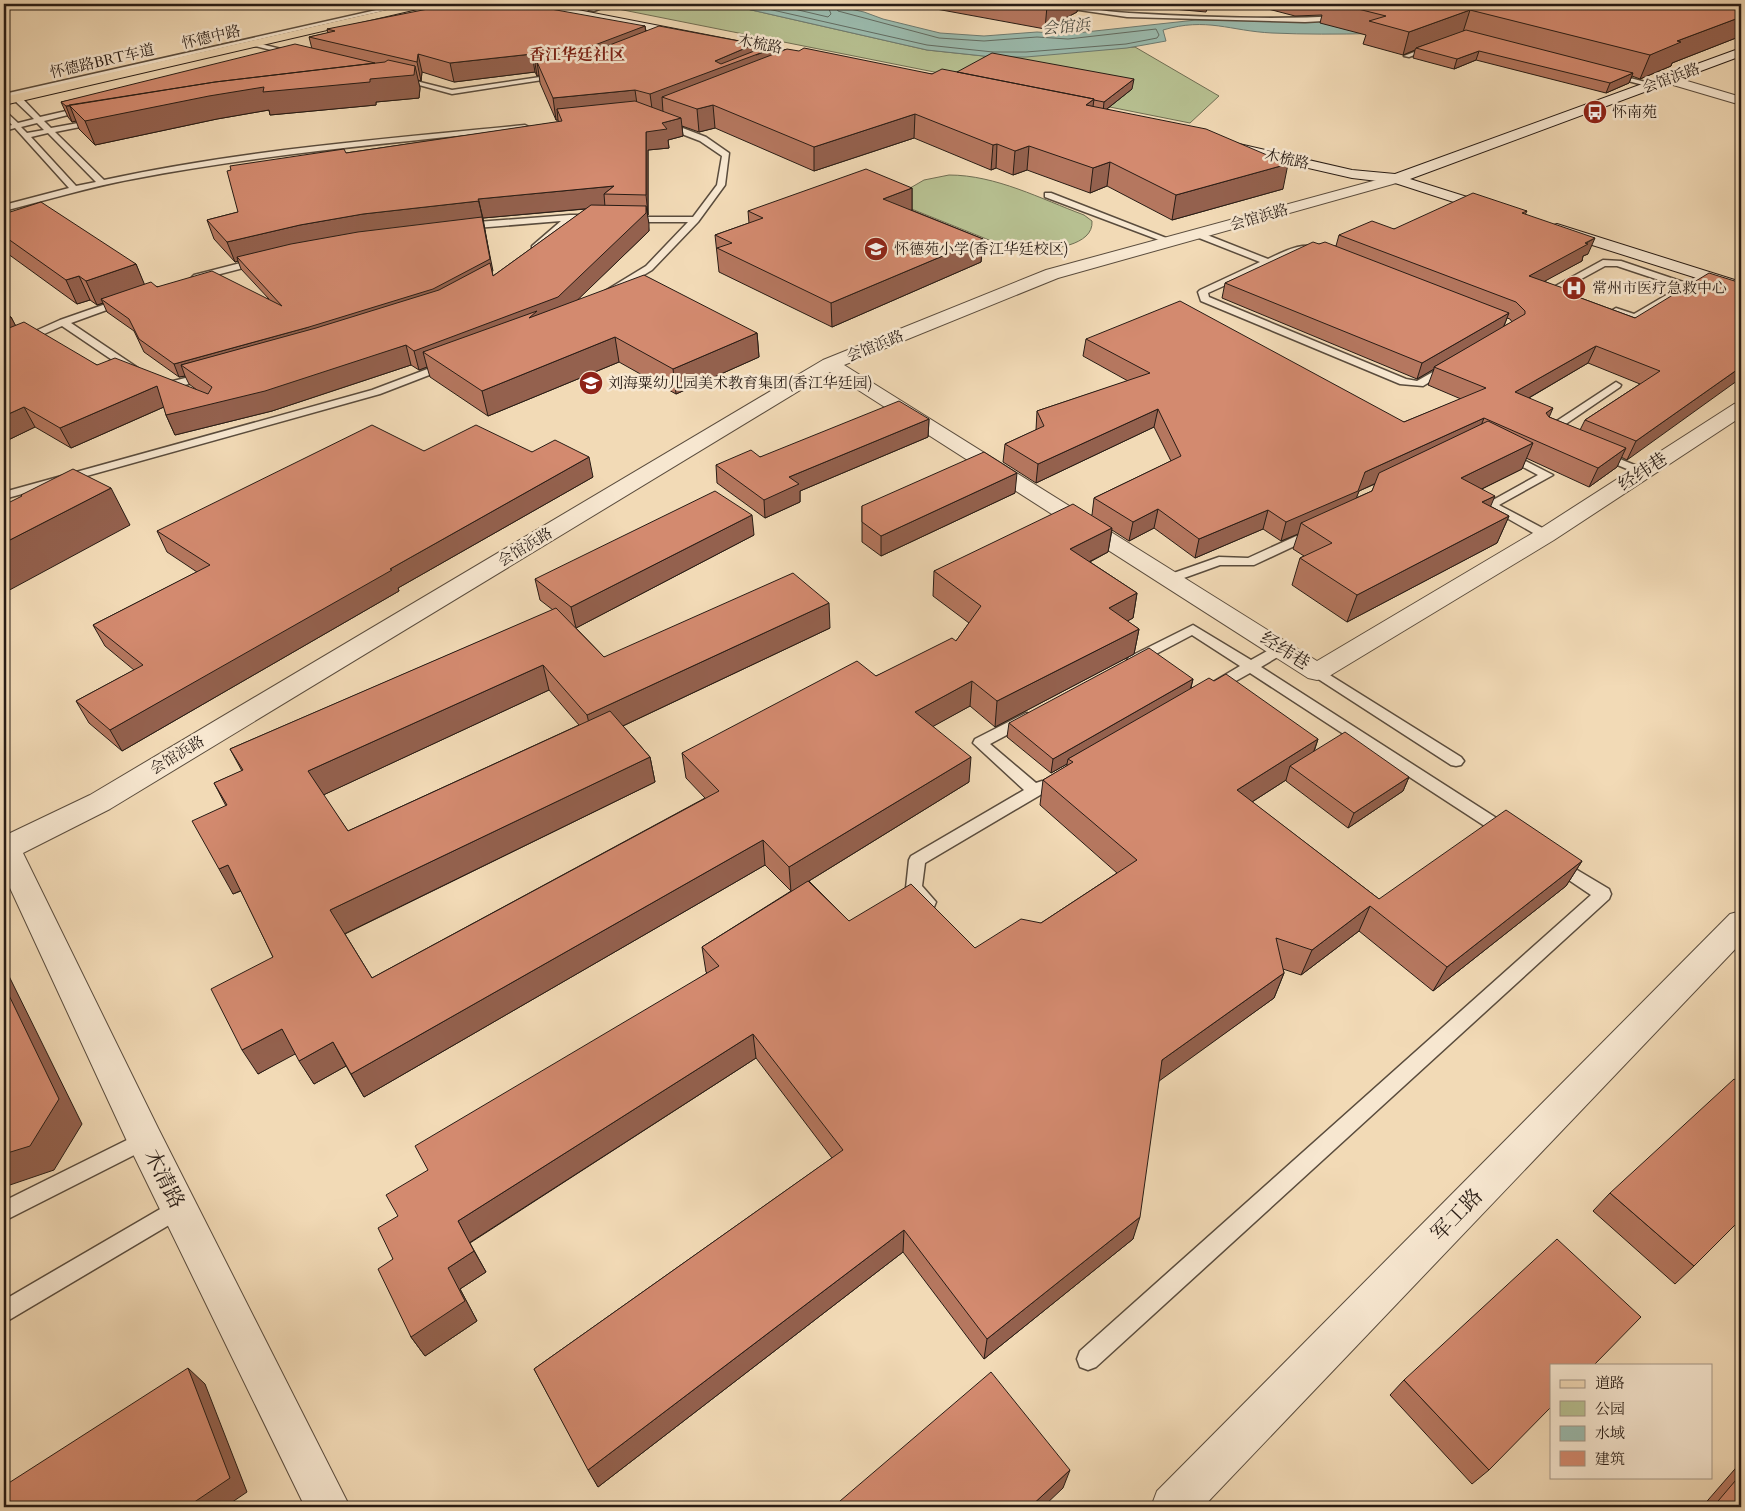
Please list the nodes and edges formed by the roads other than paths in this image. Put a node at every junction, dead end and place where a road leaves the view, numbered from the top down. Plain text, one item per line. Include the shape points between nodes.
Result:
1 (374, 4) edge
2 (394, 4) edge
3 (410, 4) edge
4 (426, 4) edge
5 (532, 4) edge
6 (563, 4) edge
7 (609, 4) edge
8 (1042, 4) edge
9 (592, 10) junction
10 (1352, 18) dead end
11 (683, 34) junction
12 (665, 41) edge
13 (253, 44) junction
14 (1435, 46) edge
15 (1741, 52) edge
16 (1407, 56) edge
17 (280, 60) edge
18 (790, 61) junction
19 (771, 62) edge
20 (1604, 73) edge
21 (564, 75) edge
22 (394, 79) edge
23 (1667, 79) junction
24 (1651, 85) junction
25 (4, 88) edge
26 (4, 95) edge
27 (17, 98) junction
28 (4, 101) edge
29 (1741, 101) edge
30 (97, 105) edge
31 (4, 112) edge
32 (659, 118) edge
33 (39, 120) junction
34 (102, 120) edge
35 (16, 125) junction
36 (530, 127) edge
37 (4, 128) edge
38 (49, 131) junction
39 (26, 136) junction
40 (1216, 140) edge
41 (1396, 179) junction
42 (102, 182) junction
43 (74, 189) junction
44 (1048, 195) dead end
45 (4, 208) edge
46 (1508, 214) edge
47 (570, 218) junction
48 (695, 220) junction
49 (1545, 226) edge
50 (453, 227) edge
51 (1197, 234) junction
52 (1170, 241) junction
53 (1324, 252) edge
54 (527, 255) edge
55 (266, 259) edge
56 (1268, 262) junction
57 (1704, 276) junction
58 (189, 280) edge
59 (1687, 286) junction
60 (1741, 287) edge
61 (134, 297) edge
62 (600, 298) edge
63 (1582, 299) edge
64 (1608, 308) edge
65 (63, 322) junction
66 (4, 349) edge
67 (1461, 359) edge
68 (458, 361) edge
69 (830, 364) junction
70 (218, 373) edge
71 (1616, 385) dead end
72 (1741, 408) edge
73 (1564, 439) edge
74 (1496, 449) edge
75 (1590, 450) edge
76 (1643, 472) junction
77 (4, 496) edge
78 (1322, 529) edge
79 (1546, 535) junction
80 (1170, 579) junction
81 (1281, 649) junction
82 (1250, 666) junction
83 (1116, 670) edge
84 (1317, 672) junction
85 (1199, 696) edge
86 (1039, 711) edge
87 (1456, 761) dead end
88 (1052, 781) edge
89 (1035, 791) junction
90 (1521, 841) edge
91 (5, 849) edge
92 (1546, 857) edge
93 (939, 914) edge
94 (1741, 923) edge
95 (145, 1140) junction
96 (179, 1208) junction
97 (4, 1212) edge
98 (4, 1312) edge
99 (1088, 1359) dead end
100 (328, 1507) edge
101 (1173, 1507) edge

1 - 25 main road, 怀德中路
2 - 26 lane, 怀德路BRT车道
3 - 26 lane, 怀德路BRT车道
4 - 13 main road, 怀德中路
5 - 11 street, 木梳路
6 - 9 street, 木梳路
7 - 9 lane
8 - 10 lane via 1127,15 1305,20
9 - 18 street, 木梳路 via 826,60
11 - 12 lane
11 - 18 street, 木梳路
13 - 17 lane via 300,55
13 - 27 main road, 怀德中路
14 - 16 lane
15 - 23 street, 会馆浜路
18 - 19 lane
20 - 24 lane
21 - 22 lane via 452,92
23 - 24 street, 会馆浜路
23 - 29 street
24 - 41 street, 会馆浜路
27 - 28 main road, 怀德中路
27 - 33 lane
30 - 33 lane
31 - 35 lane
32 - 48 lane via 703,138 726,154 721,185
33 - 35 lane
33 - 38 lane
34 - 38 lane
35 - 37 lane
35 - 39 lane
36 - 42 lane via 245,157
38 - 39 lane
38 - 42 lane
39 - 43 lane
40 - 41 street, 木梳路 via 1352,174
41 - 46 street, 木梳路
41 - 51 street, 会馆浜路
42 - 43 lane
43 - 45 lane
44 - 52 lane
47 - 48 lane
47 - 50 lane
47 - 54 lane
48 - 62 lane via 649,268
49 - 57 street
51 - 52 street, 会馆浜路
51 - 56 lane
52 - 69 street, 会馆浜路 via 1052,274
53 - 56 lane via 1298,249
55 - 58 lane
56 - 67 lane via 1203,292 1204,299 1404,382 1418,384
57 - 59 lane
57 - 60 street
59 - 63 lane via 1618,263 1603,263 1556,290
59 - 64 lane via 1635,318
61 - 65 lane
65 - 66 lane
65 - 70 lane via 156,384 173,384
68 - 77 lane via 376,392
69 - 80 street, 经纬巷
69 - 91 street, 会馆浜路 via 100,802
71 - 73 lane via 1546,432
72 - 76 street, 经纬巷
74 - 79 lane via 1547,475 1490,504
75 - 76 lane
76 - 79 street, 经纬巷
78 - 80 lane via 1250,562 1219,562
79 - 84 street, 经纬巷
80 - 81 street, 经纬巷
81 - 82 lane
81 - 84 street, 经纬巷
82 - 83 lane via 1193,629
82 - 85 lane
82 - 90 lane
84 - 87 lane
86 - 89 lane via 980,743
88 - 89 lane
89 - 93 lane via 917,860 914,888
91 - 95 street, 木清路
92 - 99 lane via 1603,894
94 - 101 street, 军工路
95 - 96 street, 木清路
95 - 97 lane
96 - 98 lane
96 - 100 street, 木清路

